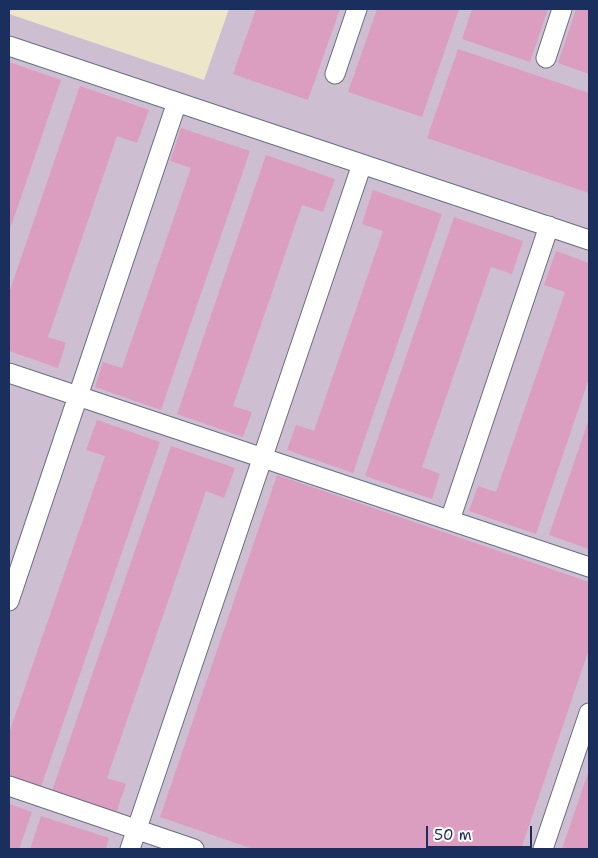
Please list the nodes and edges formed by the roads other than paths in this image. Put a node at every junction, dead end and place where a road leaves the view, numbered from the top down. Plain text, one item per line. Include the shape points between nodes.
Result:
1 (357, 9) edge
2 (562, 9) edge
3 (9, 46) edge
4 (546, 58) dead end
5 (335, 74) dead end
6 (177, 102) junction
7 (362, 164) junction
8 (549, 226) junction
9 (589, 240) edge
10 (9, 373) edge
11 (78, 396) junction
12 (263, 458) junction
13 (450, 520) junction
14 (589, 567) edge
15 (9, 601) edge
16 (589, 713) edge
17 (9, 786) edge
18 (136, 830) junction
19 (130, 849) edge
20 (194, 849) edge
21 (543, 849) edge

1 - 5 lane
2 - 4 lane
3 - 6 lane
6 - 7 lane
6 - 11 lane
7 - 8 lane
7 - 12 lane
8 - 9 lane
8 - 13 lane
10 - 11 lane
11 - 12 lane
11 - 15 lane
12 - 13 lane
12 - 18 lane
13 - 14 lane
16 - 21 lane
17 - 18 lane
18 - 19 lane
18 - 20 lane

